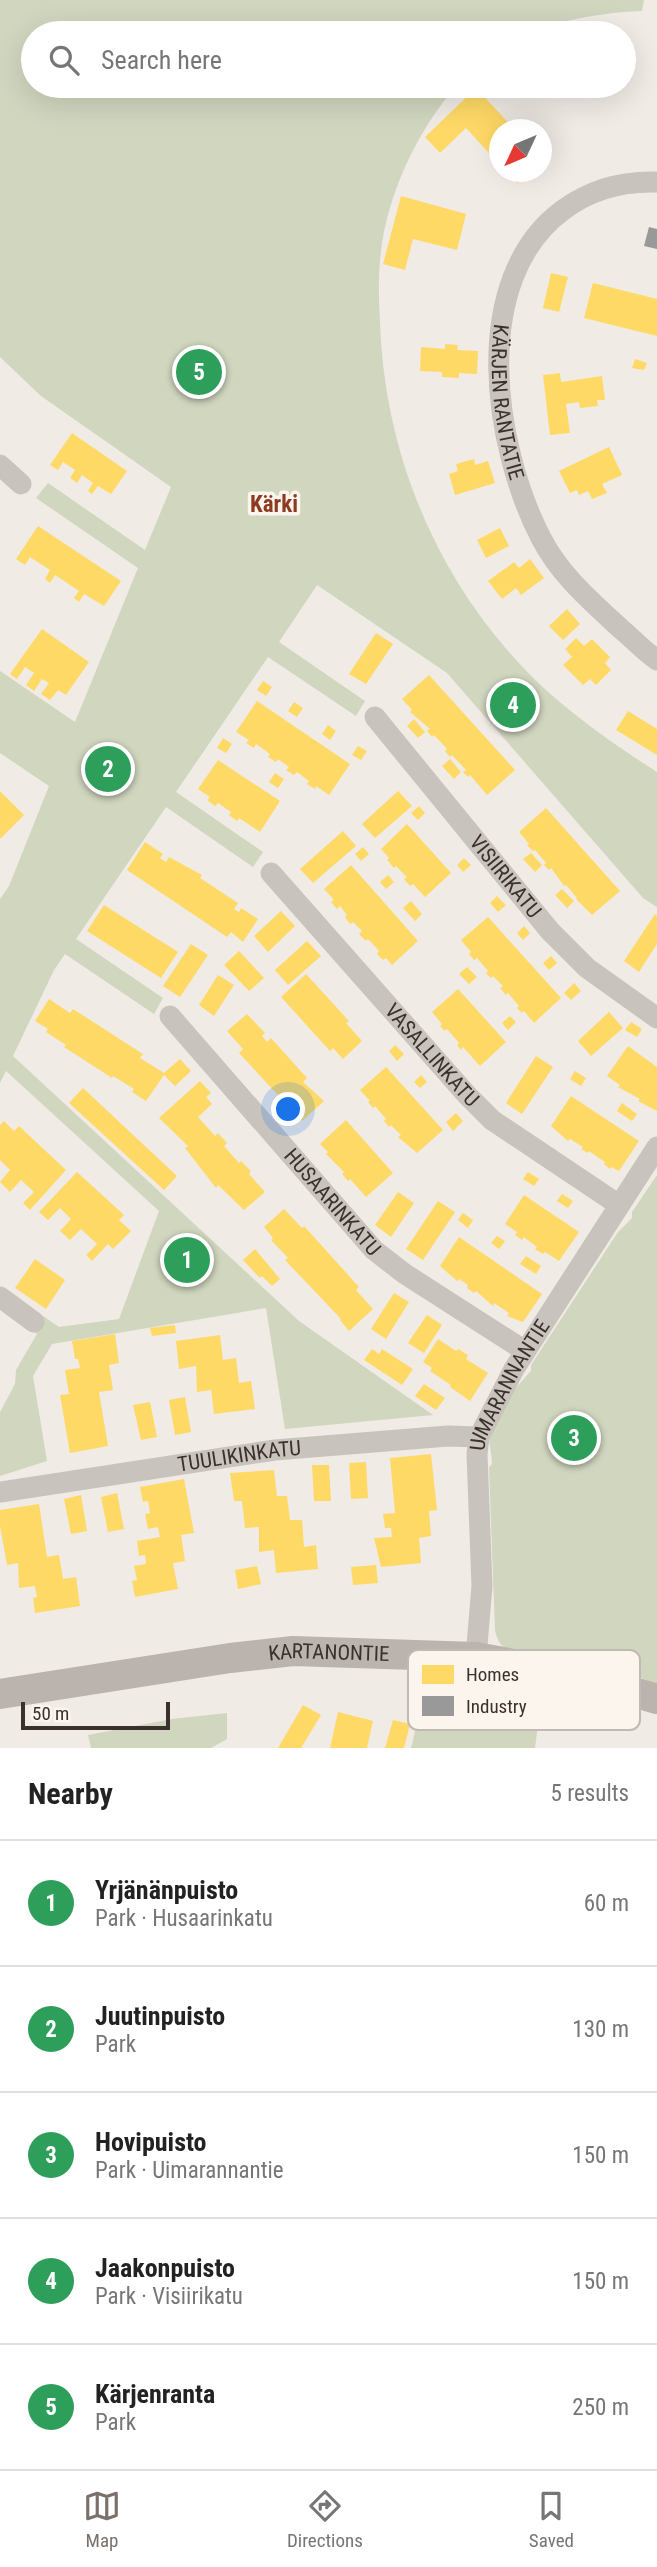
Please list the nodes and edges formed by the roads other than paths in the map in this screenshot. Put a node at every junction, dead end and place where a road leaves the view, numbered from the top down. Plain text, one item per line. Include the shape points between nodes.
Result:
1 (657, 182) edge
2 (0, 465) edge
3 (21, 484) dead end
4 (657, 660) edge
5 (375, 717) dead end
6 (271, 873) dead end
7 (170, 1016) dead end
8 (657, 1018) edge
9 (657, 1147) edge
10 (619, 1205) junction
11 (0, 1297) edge
12 (34, 1322) dead end
13 (525, 1351) junction
14 (479, 1437) junction
15 (0, 1492) edge
16 (477, 1650) edge
17 (408, 1655) edge
18 (0, 1694) edge
19 (640, 1694) edge
20 (657, 1699) edge

1 - 4 street, KÄRJEN RANTATIE via 607,187 587,194 551,218 524,252 508,288 500,366 509,451 542,540 579,590
2 - 3 street
5 - 8 street, VISIIRIKATU via 559,940 587,968
6 - 10 street, VASALLINKATU via 492,1120
7 - 13 street, HUSAARINKATU via 374,1250
9 - 10 street, UIMARANNANTIE
10 - 13 street, UIMARANNANTIE
11 - 12 street
13 - 14 street, UIMARANNANTIE
14 - 15 street, TUULIKINKATU via 275,1450
14 - 16 street, UIMARANNANTIE via 482,1586
17 - 18 street, KARTANONTIE via 293,1651
19 - 20 street, KARTANONTIE

